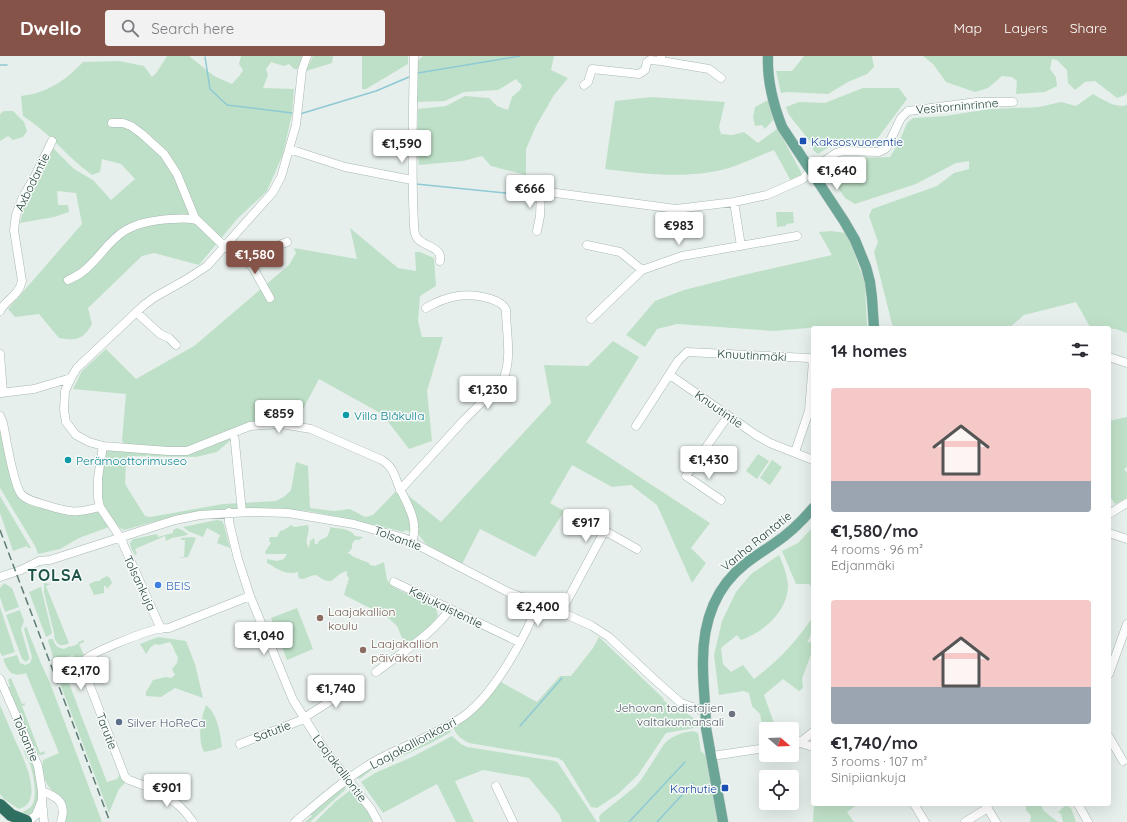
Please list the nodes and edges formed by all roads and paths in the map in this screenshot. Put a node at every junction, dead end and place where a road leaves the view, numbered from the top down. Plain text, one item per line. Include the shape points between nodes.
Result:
1 (307, 56) edge
2 (414, 56) edge
3 (768, 56) edge
4 (661, 58) edge
5 (721, 78) dead end
6 (584, 85) dead end
7 (1013, 102) dead end
8 (112, 123) dead end
9 (52, 141) dead end
10 (289, 149) junction
11 (810, 171) junction
12 (412, 180) junction
13 (734, 202) junction
14 (198, 221) junction
15 (537, 231) dead end
16 (797, 236) dead end
17 (287, 242) dead end
18 (588, 245) dead end
19 (224, 246) junction
20 (741, 246) junction
21 (440, 261) dead end
22 (252, 266) junction
23 (642, 270) junction
24 (68, 280) dead end
25 (270, 298) dead end
26 (426, 308) dead end
27 (0, 311) edge
28 (136, 312) junction
29 (591, 319) dead end
30 (874, 326) edge
31 (176, 345) dead end
32 (0, 354) edge
33 (811, 358) edge
34 (1111, 358) edge
35 (1127, 363) edge
36 (670, 375) junction
37 (71, 378) junction
38 (811, 386) edge
39 (2, 393) edge
40 (0, 416) edge
41 (728, 416) junction
42 (636, 426) dead end
43 (234, 433) junction
44 (103, 446) junction
45 (795, 452) junction
46 (811, 459) edge
47 (400, 490) junction
48 (721, 500) dead end
49 (1127, 503) edge
50 (100, 507) junction
51 (811, 510) edge
52 (229, 512) junction
53 (242, 512) junction
54 (1111, 513) edge
55 (1111, 534) edge
56 (120, 537) junction
57 (1127, 539) edge
58 (412, 542) junction
59 (637, 549) dead end
60 (0, 577) edge
61 (394, 582) dead end
62 (250, 596) junction
63 (538, 603) junction
64 (450, 609) junction
65 (561, 612) junction
66 (1127, 624) edge
67 (161, 628) junction
68 (519, 642) junction
69 (1111, 667) edge
70 (376, 672) dead end
71 (0, 679) edge
72 (357, 684) dead end
73 (706, 712) junction
74 (304, 717) junction
75 (811, 733) edge
76 (799, 741) edge
77 (1111, 741) edge
78 (240, 744) dead end
79 (799, 744) edge
80 (811, 747) edge
81 (759, 749) edge
82 (712, 756) junction
83 (1123, 761) dead end
84 (348, 779) junction
85 (496, 786) dead end
86 (42, 791) junction
87 (42, 800) junction
88 (0, 805) edge
89 (915, 806) edge
90 (987, 806) edge
91 (1079, 806) edge
92 (27, 821) edge
93 (40, 822) edge
94 (44, 822) edge
95 (61, 822) edge
96 (193, 822) edge
97 (295, 822) edge
98 (378, 822) edge
99 (513, 822) edge
100 (723, 822) edge
101 (926, 822) edge
102 (965, 822) edge
103 (996, 822) edge
104 (1088, 822) edge

1 - 10 street via 302,70 296,125
2 - 12 street
3 - 11 main road via 768,78 776,113
4 - 5 street via 709,69
4 - 6 street via 647,62 645,70 639,74 592,69 588,82
7 - 11 street, Vesitorninrinne via 977,102 908,111 901,118 885,149 879,152 842,151
8 - 14 street via 130,126 164,154
9 - 27 street, Axbodantie via 16,215 14,230 22,281 16,295 4,304
10 - 12 street via 345,167
10 - 19 street via 281,177 271,195
11 - 13 street via 804,179 774,192
11 - 30 main road via 844,221 862,255 872,298
12 - 21 street via 414,230 423,244 438,251
13 - 15 street via 676,209 541,191
13 - 20 street
14 - 19 street
14 - 24 street via 191,218 156,220 125,230 81,274
16 - 20 street
17 - 22 street via 277,246
18 - 23 street via 620,252
19 - 22 street
19 - 28 street via 207,266 155,297
20 - 23 street via 682,256
22 - 25 street
23 - 29 street
26 - 47 street via 444,298 469,294 495,300 505,307 508,360 502,382
28 - 31 street
28 - 37 street via 77,368
32 - 39 street
33 - 36 street, Knuutinmäki via 687,352
34 - 35 street
36 - 41 street, Knuutintie
36 - 42 street, Knuutinmäki
37 - 39 street via 34,389
37 - 44 street via 64,398 68,425 82,439
38 - 45 street, Knuutinmäki via 809,411
40 - 50 street via 16,483 22,495 35,502 74,512
41 - 45 street, Knuutintie via 760,438
41 - 48 street via 686,476
43 - 44 street via 187,451 168,452
43 - 47 street via 250,426 281,424 312,429 382,460 393,470
43 - 53 street
44 - 50 street via 98,478
45 - 46 street, Knuutintie
47 - 58 street via 409,506 415,526
49 - 54 street
50 - 56 street, Tolsankuja
51 - 73 main road, Vanha Rantatie via 790,532 743,565 718,594 709,615 704,642
52 - 53 street, Tolsantie
52 - 56 street, Tolsantie via 174,520
52 - 62 street, Laajakalliontie via 238,559
53 - 58 street, Tolsantie via 304,514 354,524
55 - 57 street
56 - 60 street, Tolsantie via 50,560 39,561
56 - 67 street, Tolsankuja
58 - 63 street, Tolsantie via 508,592
59 - 65 street via 604,532
61 - 64 street, Keijukaistentie
62 - 67 street, Tarutie via 170,628
62 - 74 street, Laajakalliontie via 288,690
63 - 65 street, Tolsantie
63 - 68 street, Laajakallionkaari
64 - 68 street, Keijukaistentie
64 - 70 street via 432,629
65 - 73 street, Tolsantie via 601,631 681,703
66 - 69 street
67 - 96 street, Tarutie via 87,657 86,675 125,777 160,791 186,812
68 - 84 street, Laajakallionkaari via 504,670 484,698 465,716 376,761
71 - 86 street, Tolsantie via 36,760
72 - 74 street, Satutie
73 - 82 main road, Vanha Rantatie
74 - 78 street, Satutie
74 - 84 street, Laajakalliontie via 324,749
75 - 76 street
77 - 83 street
79 - 80 street
81 - 82 street
82 - 100 main road, Vanha Rantatie
84 - 97 street, Laajakallionkaari
84 - 98 street, Laajakalliontie
85 - 99 street
86 - 87 street, Tolsantie
86 - 95 street via 59,800 63,812
87 - 92 street, Tolsantie via 36,815
87 - 94 street, Tolsantie
88 - 92 highway via 11,815
89 - 101 street
90 - 102 street
90 - 103 street
91 - 104 street
92 - 93 street via 35,819

